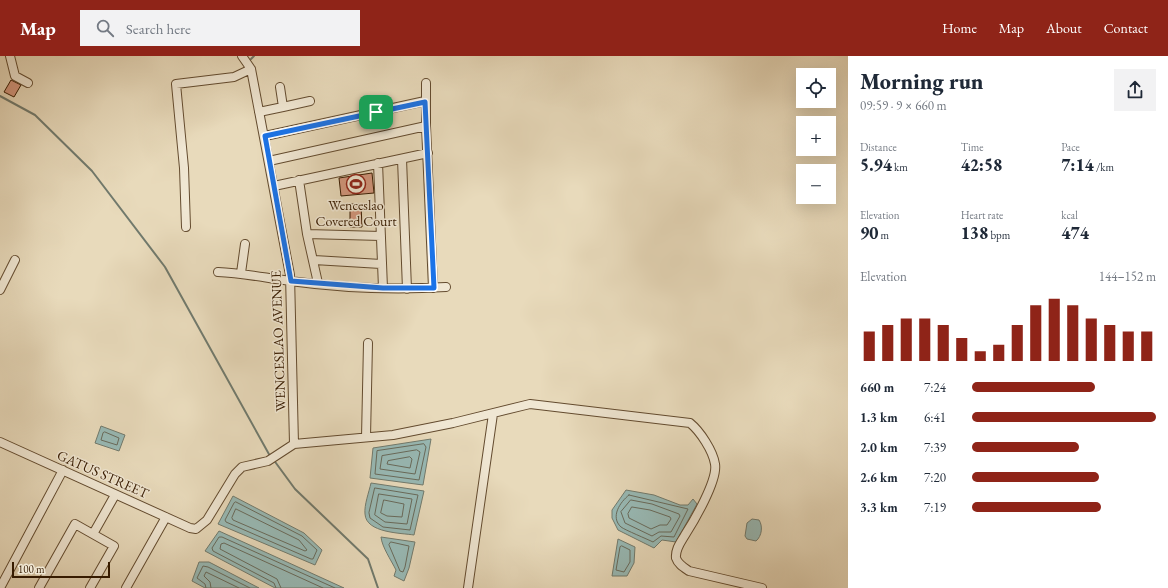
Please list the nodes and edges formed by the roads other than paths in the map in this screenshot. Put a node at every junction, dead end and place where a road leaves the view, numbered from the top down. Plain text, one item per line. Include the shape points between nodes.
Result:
1 (10, 56) edge
2 (242, 56) edge
3 (251, 69) junction
4 (28, 83) dead end
5 (426, 83) dead end
6 (280, 87) dead end
7 (310, 101) dead end
8 (425, 102) junction
9 (283, 107) junction
10 (260, 112) junction
11 (426, 126) junction
12 (265, 136) junction
13 (428, 153) junction
14 (402, 159) junction
15 (269, 161) junction
16 (378, 163) junction
17 (299, 180) junction
18 (274, 186) junction
19 (186, 227) dead end
20 (307, 234) junction
21 (381, 236) junction
22 (245, 244) dead end
23 (15, 260) dead end
24 (314, 260) junction
25 (381, 264) junction
26 (218, 272) dead end
27 (241, 273) junction
28 (291, 281) junction
29 (318, 283) junction
30 (446, 287) dead end
31 (383, 288) junction
32 (407, 288) junction
33 (434, 288) junction
34 (0, 290) edge
35 (368, 343) dead end
36 (493, 414) junction
37 (366, 437) junction
38 (0, 442) edge
39 (294, 444) junction
40 (63, 470) junction
41 (115, 495) junction
42 (166, 517) junction
43 (94, 534) junction
44 (0, 588) edge
45 (39, 588) edge
46 (90, 588) edge
47 (126, 588) edge
48 (468, 588) edge
49 (762, 588) edge

1 - 4 street via 15,76
2 - 3 street, WENCESLAO AVENUE
3 - 10 street, WENCESLAO AVENUE
3 - 19 street via 234,77 176,84 184,168
5 - 8 street
6 - 9 street
7 - 9 street
8 - 11 street
8 - 12 street
9 - 10 street
10 - 12 street, WENCESLAO AVENUE
11 - 13 street
11 - 15 street
12 - 15 street, WENCESLAO AVENUE
13 - 14 street
13 - 33 street
14 - 16 street
14 - 32 street
15 - 18 street, WENCESLAO AVENUE
16 - 17 street
16 - 21 street
17 - 18 street
17 - 20 street
18 - 28 street, WENCESLAO AVENUE
20 - 21 street
20 - 24 street
21 - 25 street
22 - 27 street
23 - 34 street
24 - 25 street
24 - 29 street
25 - 31 street
26 - 27 street
27 - 28 street
28 - 29 street
28 - 39 street, WENCESLAO AVENUE
29 - 31 street
30 - 33 street
31 - 32 street
32 - 33 street
35 - 37 street
36 - 37 street via 400,433
36 - 48 street
36 - 49 street via 530,404 690,423 698,430 715,465 713,479 701,507 678,546 676,557 679,564 689,570
37 - 39 street
38 - 40 street, GATUS STREET
39 - 42 street, GATUS STREET via 268,461 242,467 207,520 196,529
40 - 41 street, GATUS STREET
40 - 44 street
41 - 42 street, GATUS STREET
41 - 43 street
42 - 47 street
43 - 45 street via 75,524
43 - 46 street via 114,546

